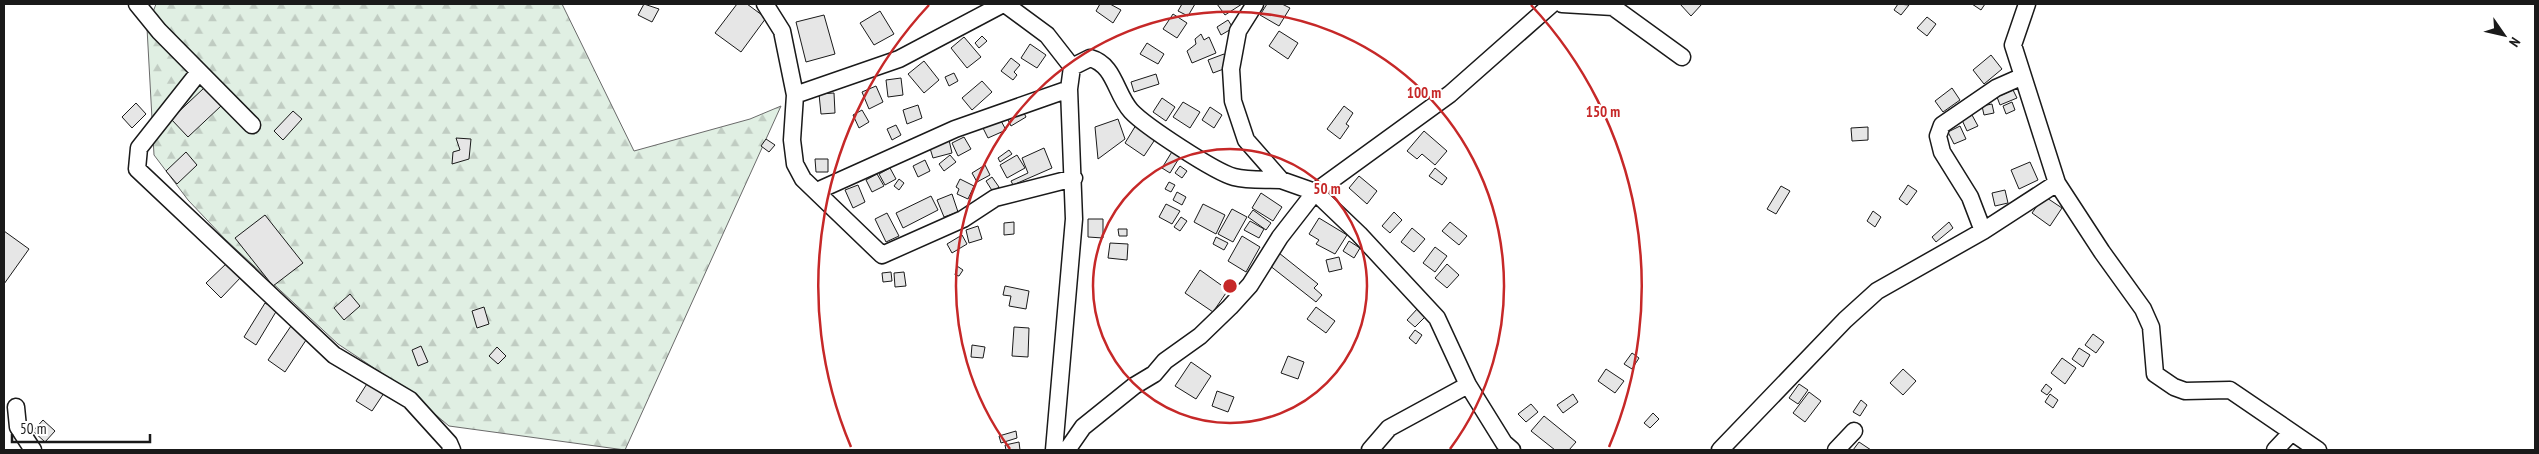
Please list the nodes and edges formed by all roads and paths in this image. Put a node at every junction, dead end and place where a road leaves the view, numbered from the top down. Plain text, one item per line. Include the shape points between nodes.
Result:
1 (137, 4) edge
2 (765, 4) edge
3 (1004, 4) edge
4 (1255, 4) edge
5 (1552, 4) edge
6 (1562, 4) edge
7 (2027, 4) edge
8 (1682, 57) dead end
9 (1072, 67) junction
10 (199, 72) junction
11 (2021, 77) junction
12 (1069, 89) junction
13 (795, 95) junction
14 (252, 125) dead end
15 (1074, 178) junction
16 (1281, 180) junction
17 (2057, 183) junction
18 (817, 191) junction
19 (1316, 192) junction
20 (1983, 231) junction
21 (1468, 385) junction
22 (16, 407) dead end
23 (1854, 432) dead end
24 (2291, 433) junction
25 (33, 450) edge
26 (452, 450) edge
27 (1054, 450) edge
28 (1067, 450) edge
29 (1370, 450) edge
30 (1512, 450) edge
31 (1720, 450) edge
32 (1836, 450) edge
33 (2275, 450) edge
34 (2318, 450) edge

1 - 10 street
2 - 13 street via 782,31
3 - 9 street via 1047,35
3 - 13 street via 898,59
4 - 16 street via 1238,31 1231,69 1233,101 1246,140
5 - 19 street via 1450,94
6 - 8 street via 1613,7
7 - 11 street via 2013,45
9 - 12 street
9 - 16 street via 1090,58 1100,61 1111,73 1130,110 1153,130 1218,169 1234,177
10 - 14 street
10 - 26 street via 139,148 137,169 334,355 410,400
11 - 17 street
11 - 20 street via 1996,88 1942,125 1938,136 1942,152 1970,197
12 - 15 street
12 - 18 street via 955,129
13 - 18 street via 794,164 803,179
15 - 18 street via 995,198 962,220 882,255
15 - 27 street via 1072,261
16 - 19 street
17 - 20 street
17 - 24 street via 2143,309 2150,327 2156,374 2185,391 2230,390
19 - 21 street via 1438,318
19 - 28 street via 1280,237 1250,285 1230,307 1154,374 1083,427
20 - 31 street via 1877,292 1845,320
21 - 29 street via 1389,428
21 - 30 street via 1504,443
22 - 25 street via 18,427
23 - 32 street
24 - 33 street
24 - 34 street

